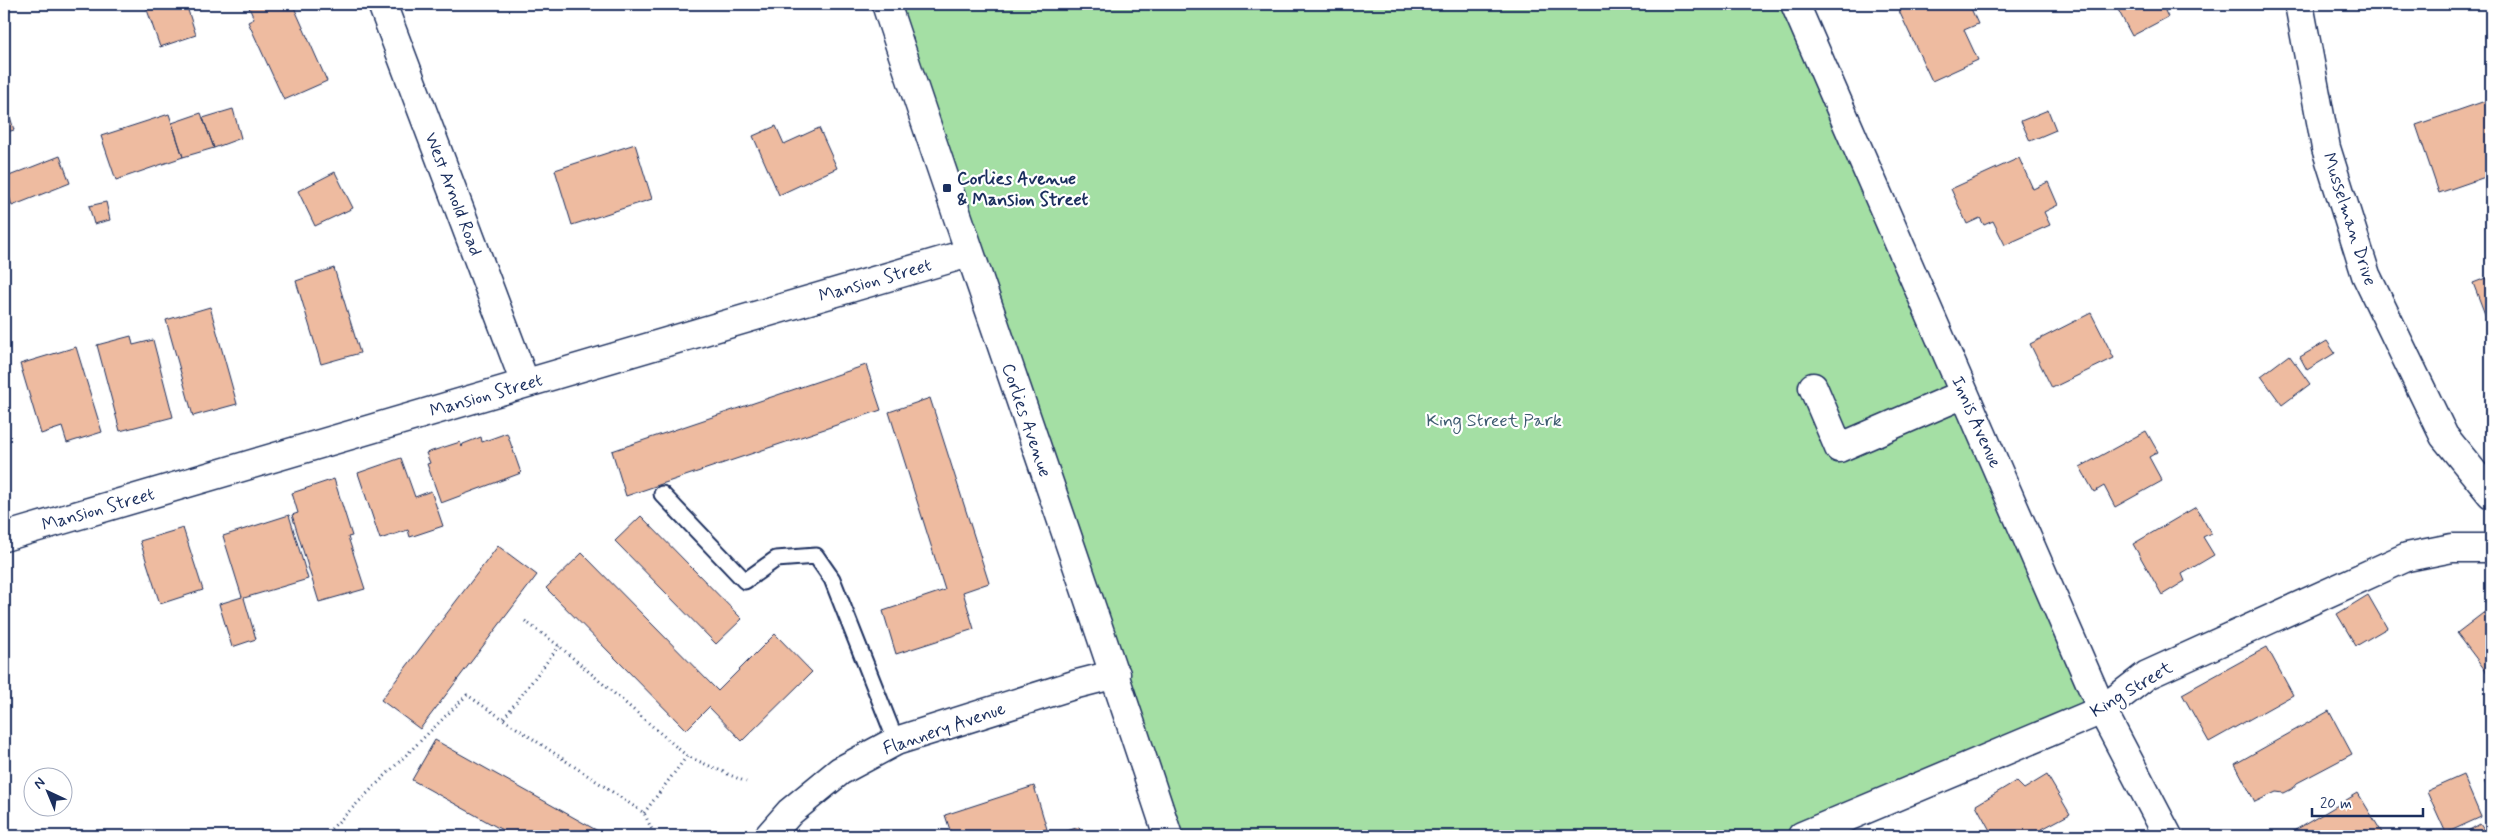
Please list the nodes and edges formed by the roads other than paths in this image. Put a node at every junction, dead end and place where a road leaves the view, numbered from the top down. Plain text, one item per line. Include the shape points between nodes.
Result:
1 (382, 4) edge
2 (886, 4) edge
3 (1795, 4) edge
4 (2299, 4) edge
5 (968, 253) junction
6 (526, 383) junction
7 (1813, 387) dead end
8 (1964, 394) junction
9 (662, 494) dead end
10 (2491, 494) edge
11 (4, 537) edge
12 (2491, 548) edge
13 (1116, 674) junction
14 (2102, 710) junction
15 (896, 741) junction
16 (769, 836) edge
17 (1168, 836) edge
18 (1802, 836) edge
19 (2168, 836) edge

1 - 6 street, West Arnold Road
2 - 5 street, Corlies Avenue
3 - 8 street, Innis Avenue
4 - 10 street, Musselman Drive via 2326,148 2366,275 2444,436
5 - 6 street, Mansion Street
5 - 13 street, Corlies Avenue
6 - 11 street, Mansion Street
7 - 8 street via 1839,448
8 - 14 street, Innis Avenue
9 - 15 lane via 745,580 776,559 816,556 832,579
12 - 14 street, King Street via 2452,548 2407,557 2147,675
13 - 15 street, Flannery Avenue
13 - 17 street, Corlies Avenue
14 - 18 street, King Street
14 - 19 street, Innis Avenue
15 - 16 street, Flannery Avenue via 840,771 790,812

